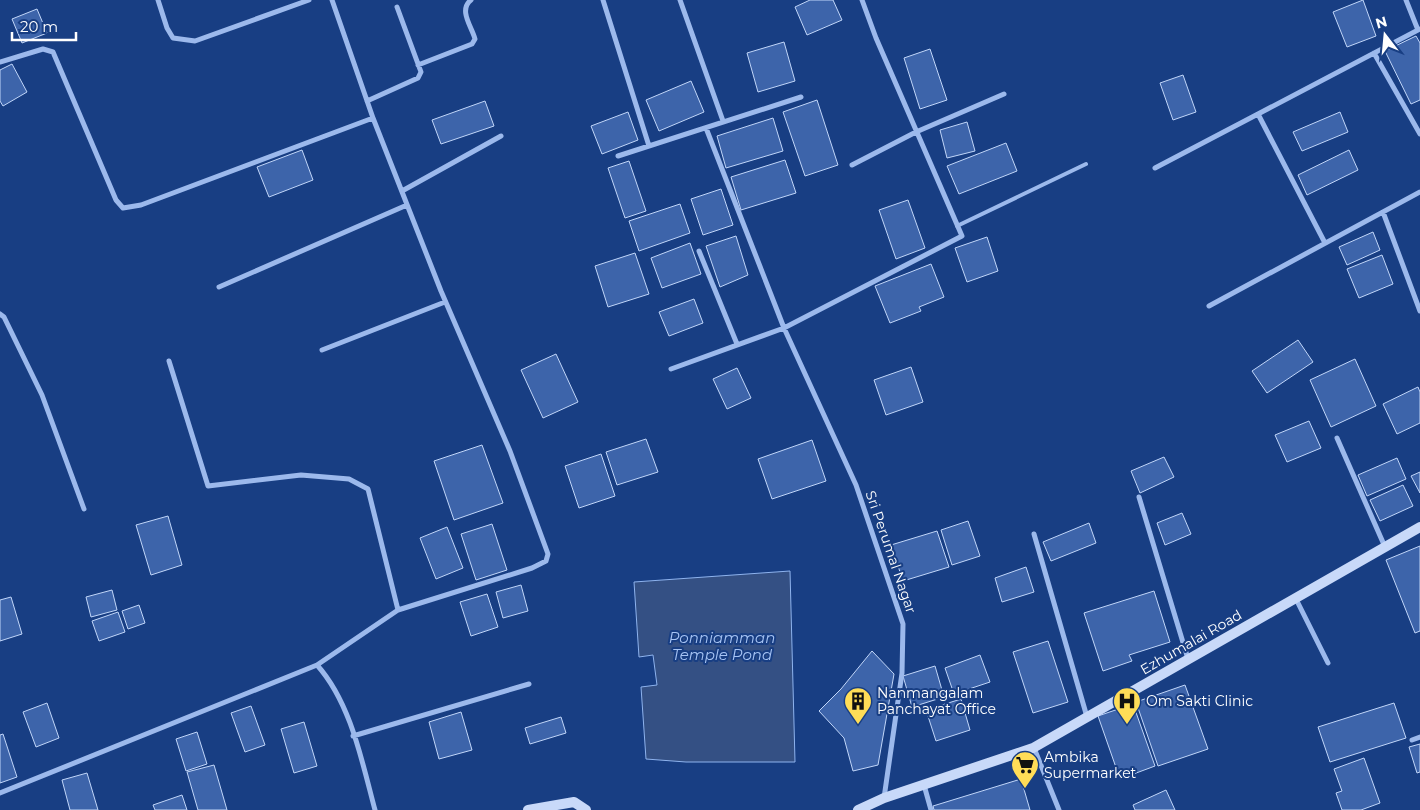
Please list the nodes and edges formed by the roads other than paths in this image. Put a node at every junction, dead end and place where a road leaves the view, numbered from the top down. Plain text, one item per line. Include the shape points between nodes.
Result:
1 (158, 0) edge
2 (309, 0) edge
3 (332, 0) edge
4 (471, 0) edge
5 (603, 0) edge
6 (680, 0) edge
7 (862, 0) edge
8 (1406, 0) edge
9 (397, 7) dead end
10 (1419, 30) edge
11 (1374, 53) junction
12 (0, 62) edge
13 (418, 65) junction
14 (1004, 94) dead end
15 (800, 98) dead end
16 (367, 101) junction
17 (1258, 114) junction
18 (373, 118) junction
19 (724, 121) junction
20 (706, 128) junction
21 (916, 132) junction
22 (1420, 134) edge
23 (501, 136) dead end
24 (649, 146) junction
25 (618, 156) dead end
26 (1086, 164) dead end
27 (852, 165) dead end
28 (1155, 168) dead end
29 (402, 191) junction
30 (1420, 192) edge
31 (407, 204) junction
32 (1383, 212) junction
33 (957, 226) junction
34 (1325, 243) junction
35 (699, 251) dead end
36 (219, 287) dead end
37 (445, 302) junction
38 (1209, 306) dead end
39 (1420, 312) edge
40 (0, 314) edge
41 (784, 328) junction
42 (737, 344) junction
43 (322, 350) dead end
44 (169, 361) dead end
45 (671, 369) dead end
46 (1337, 438) dead end
47 (1139, 497) dead end
48 (84, 509) dead end
49 (1420, 527) edge
50 (1034, 534) dead end
51 (1385, 547) junction
52 (1295, 598) junction
53 (398, 610) junction
54 (1188, 660) junction
55 (1328, 663) dead end
56 (317, 665) junction
57 (529, 684) dead end
58 (1087, 717) junction
59 (354, 736) junction
60 (1420, 737) edge
61 (1412, 740) dead end
62 (1033, 748) junction
63 (924, 785) junction
64 (0, 793) edge
65 (884, 798) junction
66 (375, 810) edge
67 (528, 810) edge
68 (586, 810) edge
69 (858, 810) edge
70 (931, 810) edge
71 (1059, 810) edge

1 - 2 street via 173,38 195,41
3 - 16 street
4 - 13 street via 465,14 475,39 472,44
5 - 24 street
6 - 19 street
7 - 21 street
8 - 10 street
9 - 13 street
10 - 11 street
11 - 17 street
11 - 22 street
12 - 18 street via 43,49 52,52 116,200 123,208 141,205
13 - 16 street via 421,72 418,78
14 - 21 street
15 - 19 street
16 - 18 street
17 - 28 street
17 - 34 street
18 - 29 street
19 - 20 street
20 - 24 street
20 - 41 street, Sri Perumal Nagar
21 - 27 street
21 - 33 street
23 - 29 street
24 - 25 street
26 - 33 lane
29 - 31 street
30 - 32 street
31 - 36 street
31 - 37 street
32 - 34 street
32 - 39 street
33 - 41 street via 962,236
34 - 38 street
35 - 42 street
37 - 43 street
37 - 53 street via 510,451 548,554 546,561 532,568
40 - 48 street via 42,395
41 - 42 street
41 - 65 street, Sri Perumal Nagar via 856,485 903,624 902,673
42 - 45 street
44 - 53 street via 208,486 301,475 349,479 368,489
46 - 51 street
47 - 54 street
49 - 51 street, Ezhumalai Road
50 - 58 street
51 - 52 street, Ezhumalai Road
52 - 54 street, Ezhumalai Road
52 - 55 street
53 - 56 street
54 - 58 street, Ezhumalai Road
56 - 59 street via 342,704
56 - 64 street
57 - 59 street
58 - 62 street, Ezhumalai Road
59 - 66 street
60 - 61 street
62 - 63 street, Ezhumalai Road
62 - 71 street
63 - 65 street, Ezhumalai Road
63 - 70 street
65 - 69 street, Ezhumalai Road
67 - 68 street via 574,802

